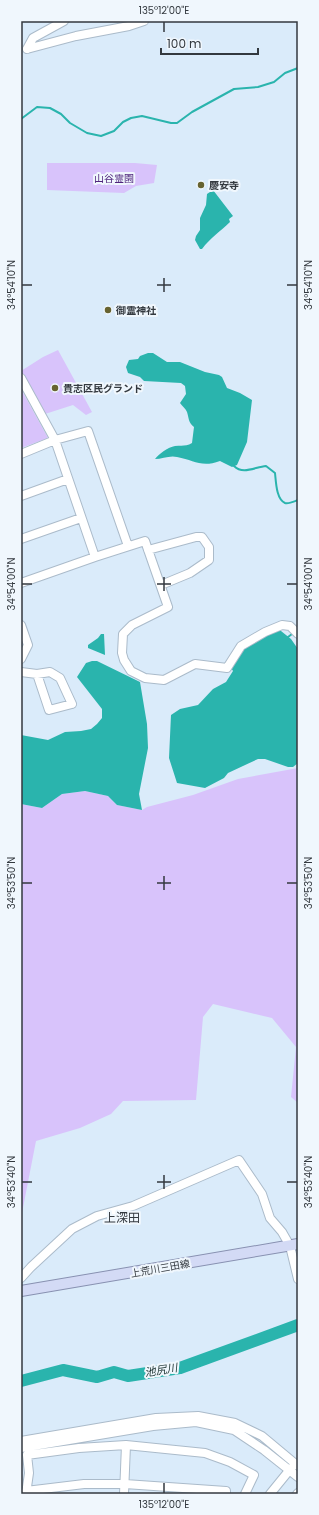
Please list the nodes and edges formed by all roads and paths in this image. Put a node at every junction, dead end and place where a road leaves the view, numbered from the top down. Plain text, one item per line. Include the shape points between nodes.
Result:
1 (64, 21) edge
2 (144, 21) edge
3 (21, 378) edge
4 (55, 440) junction
5 (21, 454) edge
6 (68, 479) junction
7 (21, 496) edge
8 (81, 518) junction
9 (21, 539) edge
10 (128, 546) junction
11 (148, 550) junction
12 (95, 557) junction
13 (21, 583) edge
14 (160, 585) junction
15 (21, 625) edge
16 (298, 634) edge
17 (21, 658) edge
18 (21, 672) edge
19 (37, 674) junction
20 (294, 1245) edge
21 (21, 1278) edge
22 (298, 1279) edge
23 (22, 1290) edge
24 (21, 1441) edge
25 (126, 1445) junction
26 (21, 1448) edge
27 (295, 1465) edge
28 (298, 1477) edge
29 (125, 1484) junction
30 (191, 1492) edge
31 (26, 1493) edge
32 (124, 1494) edge
33 (226, 1494) edge
34 (245, 1494) edge
35 (270, 1494) edge

1 - 2 street via 33,38 27,49
3 - 4 street
4 - 5 street
4 - 6 street
4 - 10 street via 88,431
6 - 7 street
6 - 8 street
8 - 9 street
8 - 12 street
10 - 11 street via 145,541
10 - 12 street
11 - 14 street
11 - 14 street via 196,537 202,537 209,547 209,560 190,573
12 - 13 street
14 - 16 street via 168,607 132,625 123,634 124,660 131,671 145,678 164,680 195,664 227,668 241,646 282,625 290,626
15 - 17 street via 28,645
18 - 19 street
19 - 19 street via 49,710 72,704 60,678 50,672
20 - 21 street via 270,1218 262,1194 239,1160 133,1206 97,1216 72,1229
20 - 22 street
20 - 23 main road, 上荒川三田線
24 - 27 street via 156,1418 198,1416 235,1423 262,1436
25 - 29 street
25 - 31 street via 27,1455 29,1473
25 - 34 street via 205,1453 230,1462 254,1475
26 - 27 street via 153,1426 196,1422 234,1430 264,1450
27 - 28 street
27 - 35 street
29 - 30 street
29 - 31 street via 84,1484
29 - 32 street
30 - 33 street via 226,1491

